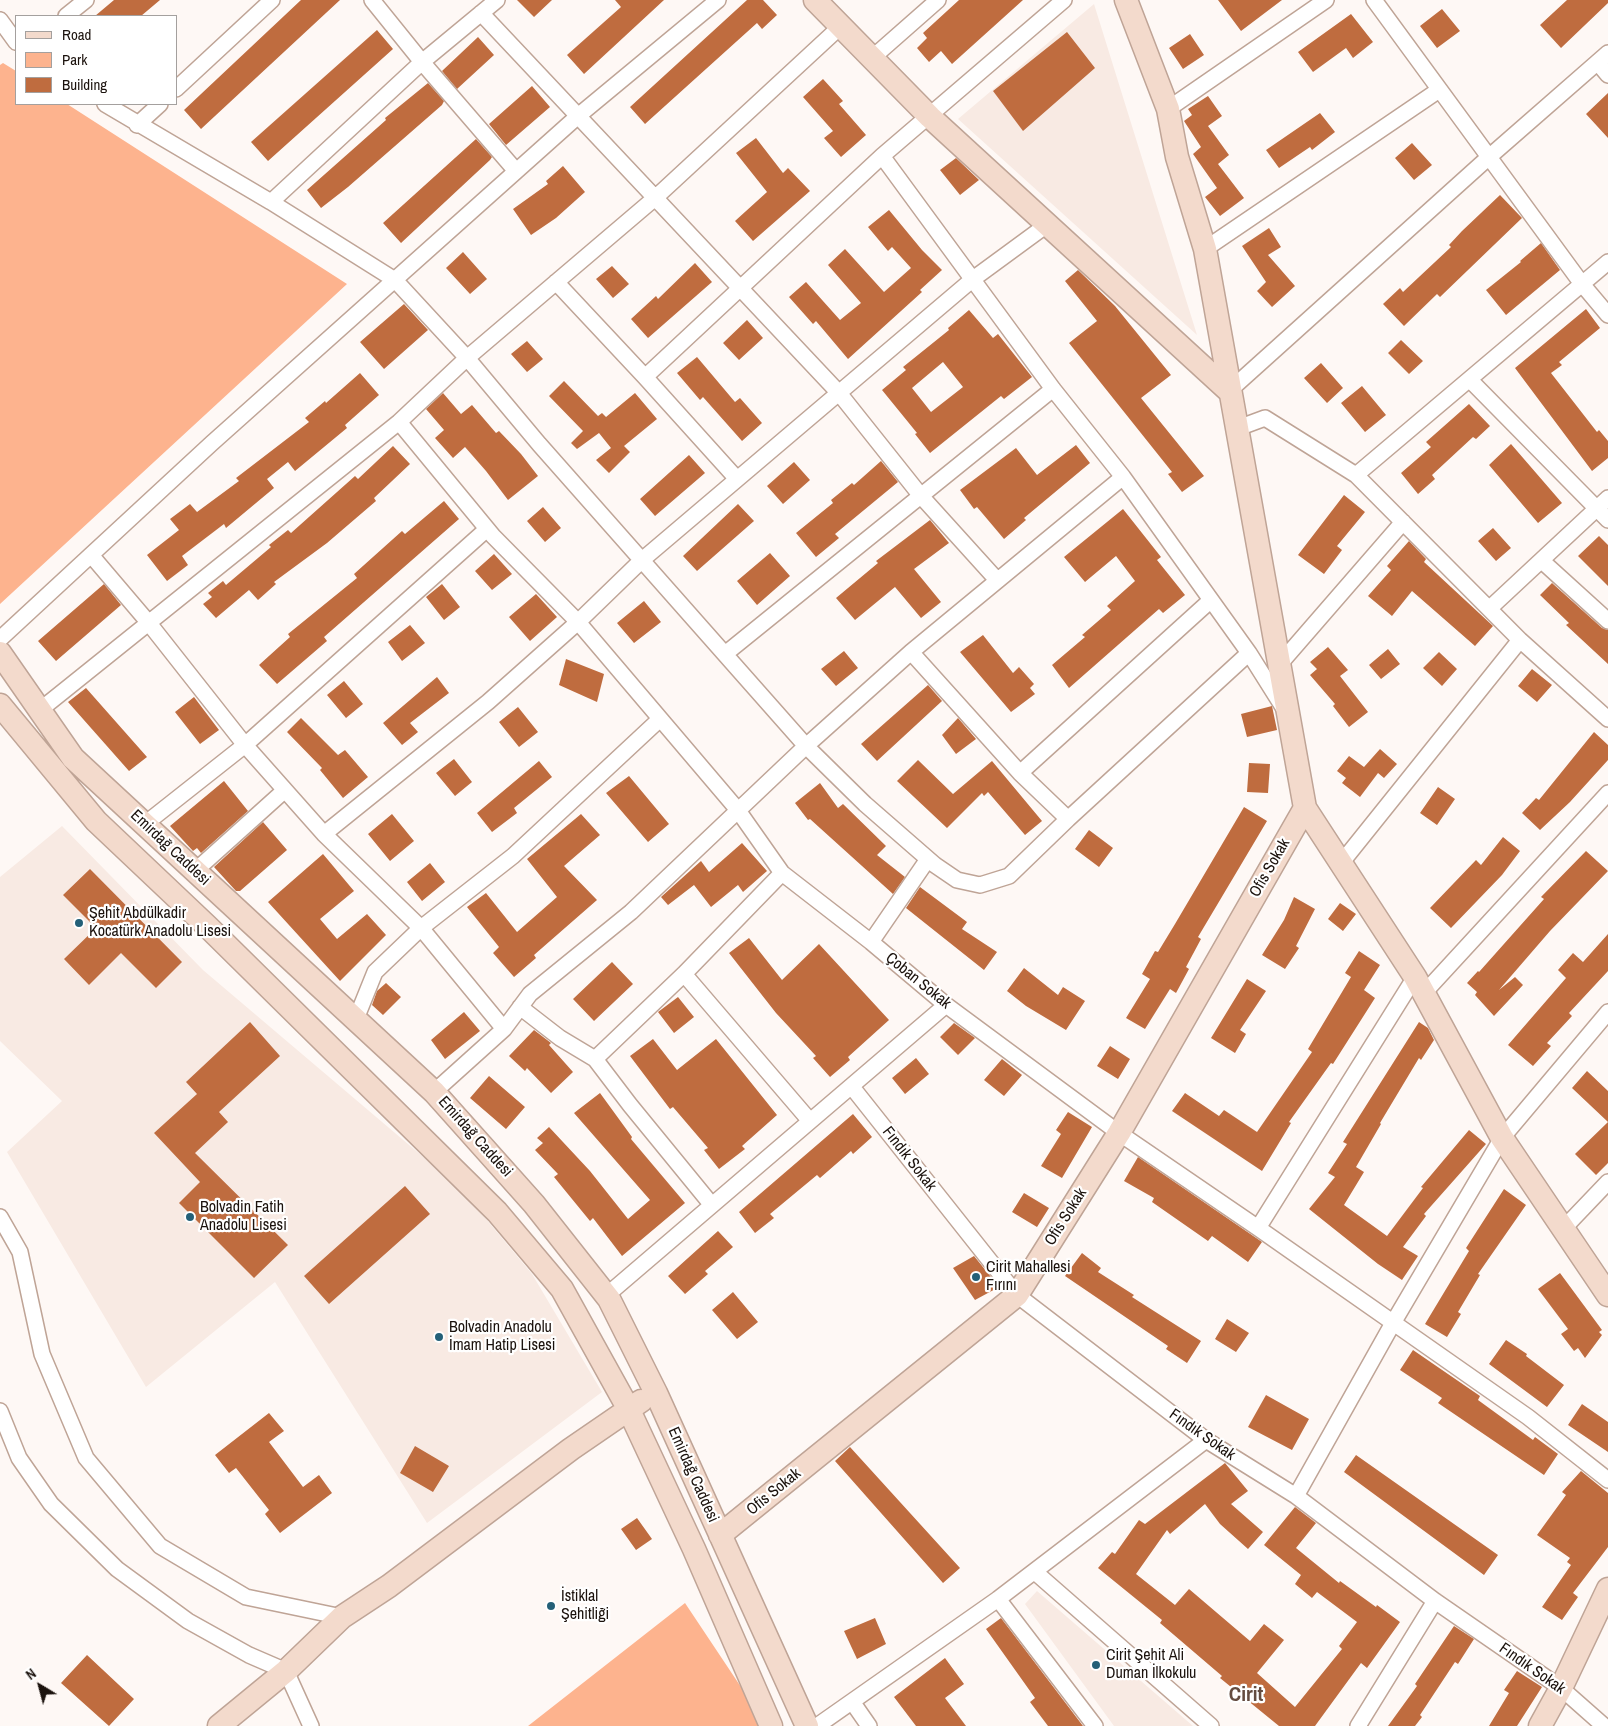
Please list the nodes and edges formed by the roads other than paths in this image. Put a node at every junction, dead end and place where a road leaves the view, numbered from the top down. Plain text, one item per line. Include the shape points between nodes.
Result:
1 (86, 0) edge
2 (272, 0) edge
3 (372, 0) edge
4 (497, 0) edge
5 (718, 0) edge
6 (815, 0) edge
7 (938, 0) edge
8 (1064, 0) edge
9 (1126, 0) edge
10 (1326, 0) edge
11 (1374, 0) edge
12 (481, 13) junction
13 (67, 15) edge
14 (0, 20) edge
15 (841, 26) junction
16 (15, 41) edge
17 (871, 58) junction
18 (1603, 58) edge
19 (422, 62) junction
20 (1608, 75) edge
21 (178, 86) edge
22 (1439, 90) junction
23 (106, 105) edge
24 (159, 105) edge
25 (1168, 109) junction
26 (578, 116) junction
27 (930, 117) junction
28 (137, 125) junction
29 (882, 156) junction
30 (1489, 157) junction
31 (516, 172) junction
32 (655, 198) junction
33 (271, 202) junction
34 (1048, 224) junction
35 (1205, 249) junction
36 (1608, 262) edge
37 (973, 279) junction
38 (394, 280) junction
39 (556, 282) junction
40 (1582, 284) junction
41 (741, 287) junction
42 (1608, 315) edge
43 (467, 358) junction
44 (645, 376) junction
45 (1470, 380) junction
46 (1053, 389) junction
47 (1229, 391) junction
48 (839, 393) junction
49 (399, 422) junction
50 (1238, 428) junction
51 (1356, 475) junction
52 (1123, 477) junction
53 (737, 479) junction
54 (921, 496) junction
55 (1608, 498) edge
56 (1602, 515) edge
57 (1403, 522) junction
58 (487, 529) junction
59 (91, 555) junction
60 (642, 560) junction
61 (1542, 560) junction
62 (997, 580) junction
63 (1211, 600) junction
64 (1490, 608) junction
65 (1608, 621) edge
66 (148, 622) junction
67 (578, 622) junction
68 (0, 639) edge
69 (1520, 640) junction
70 (911, 652) junction
71 (0, 653) edge
72 (1249, 653) junction
73 (725, 654) junction
74 (1278, 666) junction
75 (0, 705) edge
76 (40, 710) junction
77 (1287, 715) junction
78 (1608, 718) edge
79 (660, 719) junction
80 (245, 745) junction
81 (806, 746) junction
82 (1020, 773) junction
83 (285, 790) junction
84 (1608, 793) edge
85 (1305, 808) junction
86 (737, 809) junction
87 (1068, 819) junction
88 (145, 824) junction
89 (324, 834) junction
90 (928, 859) junction
91 (1342, 862) junction
92 (196, 871) junction
93 (782, 873) junction
94 (421, 928) junction
95 (871, 942) junction
96 (684, 974) junction
97 (1419, 985) junction
98 (946, 1005) junction
99 (520, 1008) junction
100 (1608, 1012) edge
101 (356, 1019) junction
102 (504, 1029) junction
103 (595, 1059) junction
104 (852, 1087) junction
105 (434, 1092) junction
106 (810, 1121) junction
107 (1118, 1133) junction
108 (1502, 1138) junction
109 (1608, 1182) edge
110 (712, 1204) junction
111 (0, 1217) edge
112 (1258, 1228) junction
113 (1564, 1228) junction
114 (1017, 1295) junction
115 (1608, 1295) edge
116 (607, 1296) junction
117 (1393, 1324) junction
118 (656, 1393) junction
119 (628, 1408) junction
120 (0, 1411) edge
121 (1206, 1440) junction
122 (1608, 1480) edge
123 (1296, 1496) junction
124 (720, 1535) junction
125 (1035, 1572) junction
126 (1608, 1589) edge
127 (998, 1599) junction
128 (1434, 1601) junction
129 (342, 1617) junction
130 (286, 1671) junction
131 (1562, 1688) junction
132 (853, 1703) junction
133 (219, 1726) edge
134 (311, 1726) edge
135 (772, 1726) edge
136 (807, 1726) edge
137 (817, 1726) edge
138 (869, 1726) edge
139 (1094, 1726) edge
140 (1211, 1726) edge
141 (1358, 1726) edge
142 (1540, 1726) edge
143 (1604, 1726) edge

1 - 13 street
2 - 21 street
3 - 19 street
4 - 12 street
5 - 26 street
6 - 15 street
7 - 17 street
8 - 27 street
9 - 25 street
10 - 25 street
11 - 22 street
12 - 19 street
12 - 26 street
14 - 16 street
15 - 17 street
15 - 32 street
17 - 27 street
18 - 20 street
18 - 30 street
19 - 31 street
19 - 33 street
22 - 30 street
22 - 35 street
23 - 28 street
24 - 28 street
25 - 35 street via 1177,157
26 - 31 street
26 - 32 street
27 - 29 street
27 - 34 street
28 - 33 street
29 - 37 street
29 - 41 street
30 - 40 street
30 - 47 street
31 - 38 street
32 - 39 street
32 - 41 street
33 - 38 street
34 - 37 street
34 - 47 street
35 - 47 street
36 - 40 street
37 - 46 street
37 - 48 street
38 - 43 street
38 - 59 street
39 - 43 street
39 - 44 street
40 - 42 street
40 - 45 street
41 - 44 street
41 - 48 street
43 - 49 street
43 - 60 street
44 - 53 street
45 - 51 street
45 - 56 street
46 - 52 street
46 - 54 street
47 - 50 street
48 - 53 street
48 - 54 street
49 - 58 street, Çoban Sokak
49 - 66 street
50 - 51 street via 1265,418
50 - 74 street
51 - 57 street
52 - 62 street
52 - 63 street
53 - 60 street
54 - 62 street
54 - 73 street
55 - 56 street
56 - 61 street
57 - 64 street
57 - 74 street
58 - 67 street, Çoban Sokak
58 - 80 street
59 - 66 street
59 - 68 street
60 - 67 street
60 - 73 street
61 - 64 street
61 - 65 street
62 - 70 street
63 - 72 street
63 - 82 street
64 - 69 street
66 - 76 street
66 - 80 street
67 - 79 street, Çoban Sokak
67 - 89 street via 488,702
69 - 78 street
69 - 91 street
70 - 81 street
70 - 82 street
71 - 76 street, Emirdağ Caddesi
72 - 77 street
72 - 87 street
73 - 81 street
74 - 77 street
75 - 119 street, Emirdağ Caddesi via 96,821 497,1212 562,1289
76 - 88 street, Emirdağ Caddesi via 73,758
77 - 85 street
79 - 86 street, Çoban Sokak
79 - 94 street via 512,856
80 - 83 street
80 - 88 street
81 - 86 street
81 - 90 street
82 - 87 street
83 - 89 street
83 - 92 street
84 - 97 street
85 - 91 street
85 - 107 street, Ofis Sokak
86 - 93 street, Çoban Sokak
86 - 99 street via 631,912 530,994
87 - 90 street via 1009,876 987,883 980,885 957,880
88 - 92 street, Emirdağ Caddesi
89 - 94 street
90 - 95 street
91 - 97 street
92 - 101 street, Emirdağ Caddesi
93 - 95 street, Çoban Sokak
93 - 96 street
94 - 101 street via 375,972
94 - 102 street
95 - 98 street, Çoban Sokak
96 - 103 street
96 - 106 street
97 - 108 street
97 - 112 street
98 - 104 street
98 - 107 street, Çoban Sokak
99 - 102 street
99 - 103 street
100 - 108 street
101 - 105 street, Emirdağ Caddesi
102 - 105 street
103 - 110 street
104 - 106 street
104 - 114 street, Fındık Sokak
105 - 116 street, Emirdağ Caddesi via 534,1204
106 - 110 street
107 - 112 street, Çoban Sokak
107 - 114 street, Ofis Sokak
108 - 113 street
108 - 117 street
109 - 113 street
110 - 116 street
111 - 129 street via 20,1252 42,1354 86,1458 160,1546 246,1597
112 - 117 street, Çoban Sokak
113 - 115 street
114 - 121 street, Fındık Sokak
114 - 124 street, Ofis Sokak
116 - 118 street, Emirdağ Caddesi
117 - 122 street, Çoban Sokak via 1528,1417
117 - 123 street
118 - 119 street
118 - 124 street, Emirdağ Caddesi
119 - 129 street via 389,1586
119 - 135 street, Emirdağ Caddesi
120 - 130 street via 19,1458 51,1504 117,1569 188,1621 249,1655
121 - 123 street, Fındık Sokak
121 - 125 street
123 - 128 street, Fındık Sokak
124 - 136 street, Emirdağ Caddesi
125 - 127 street
125 - 140 street
126 - 131 street
127 - 132 street
127 - 139 street
128 - 131 street, Fındık Sokak
128 - 141 street
129 - 130 street
130 - 133 street
130 - 134 street
131 - 142 street
131 - 143 street, Fındık Sokak
132 - 137 street
132 - 138 street

